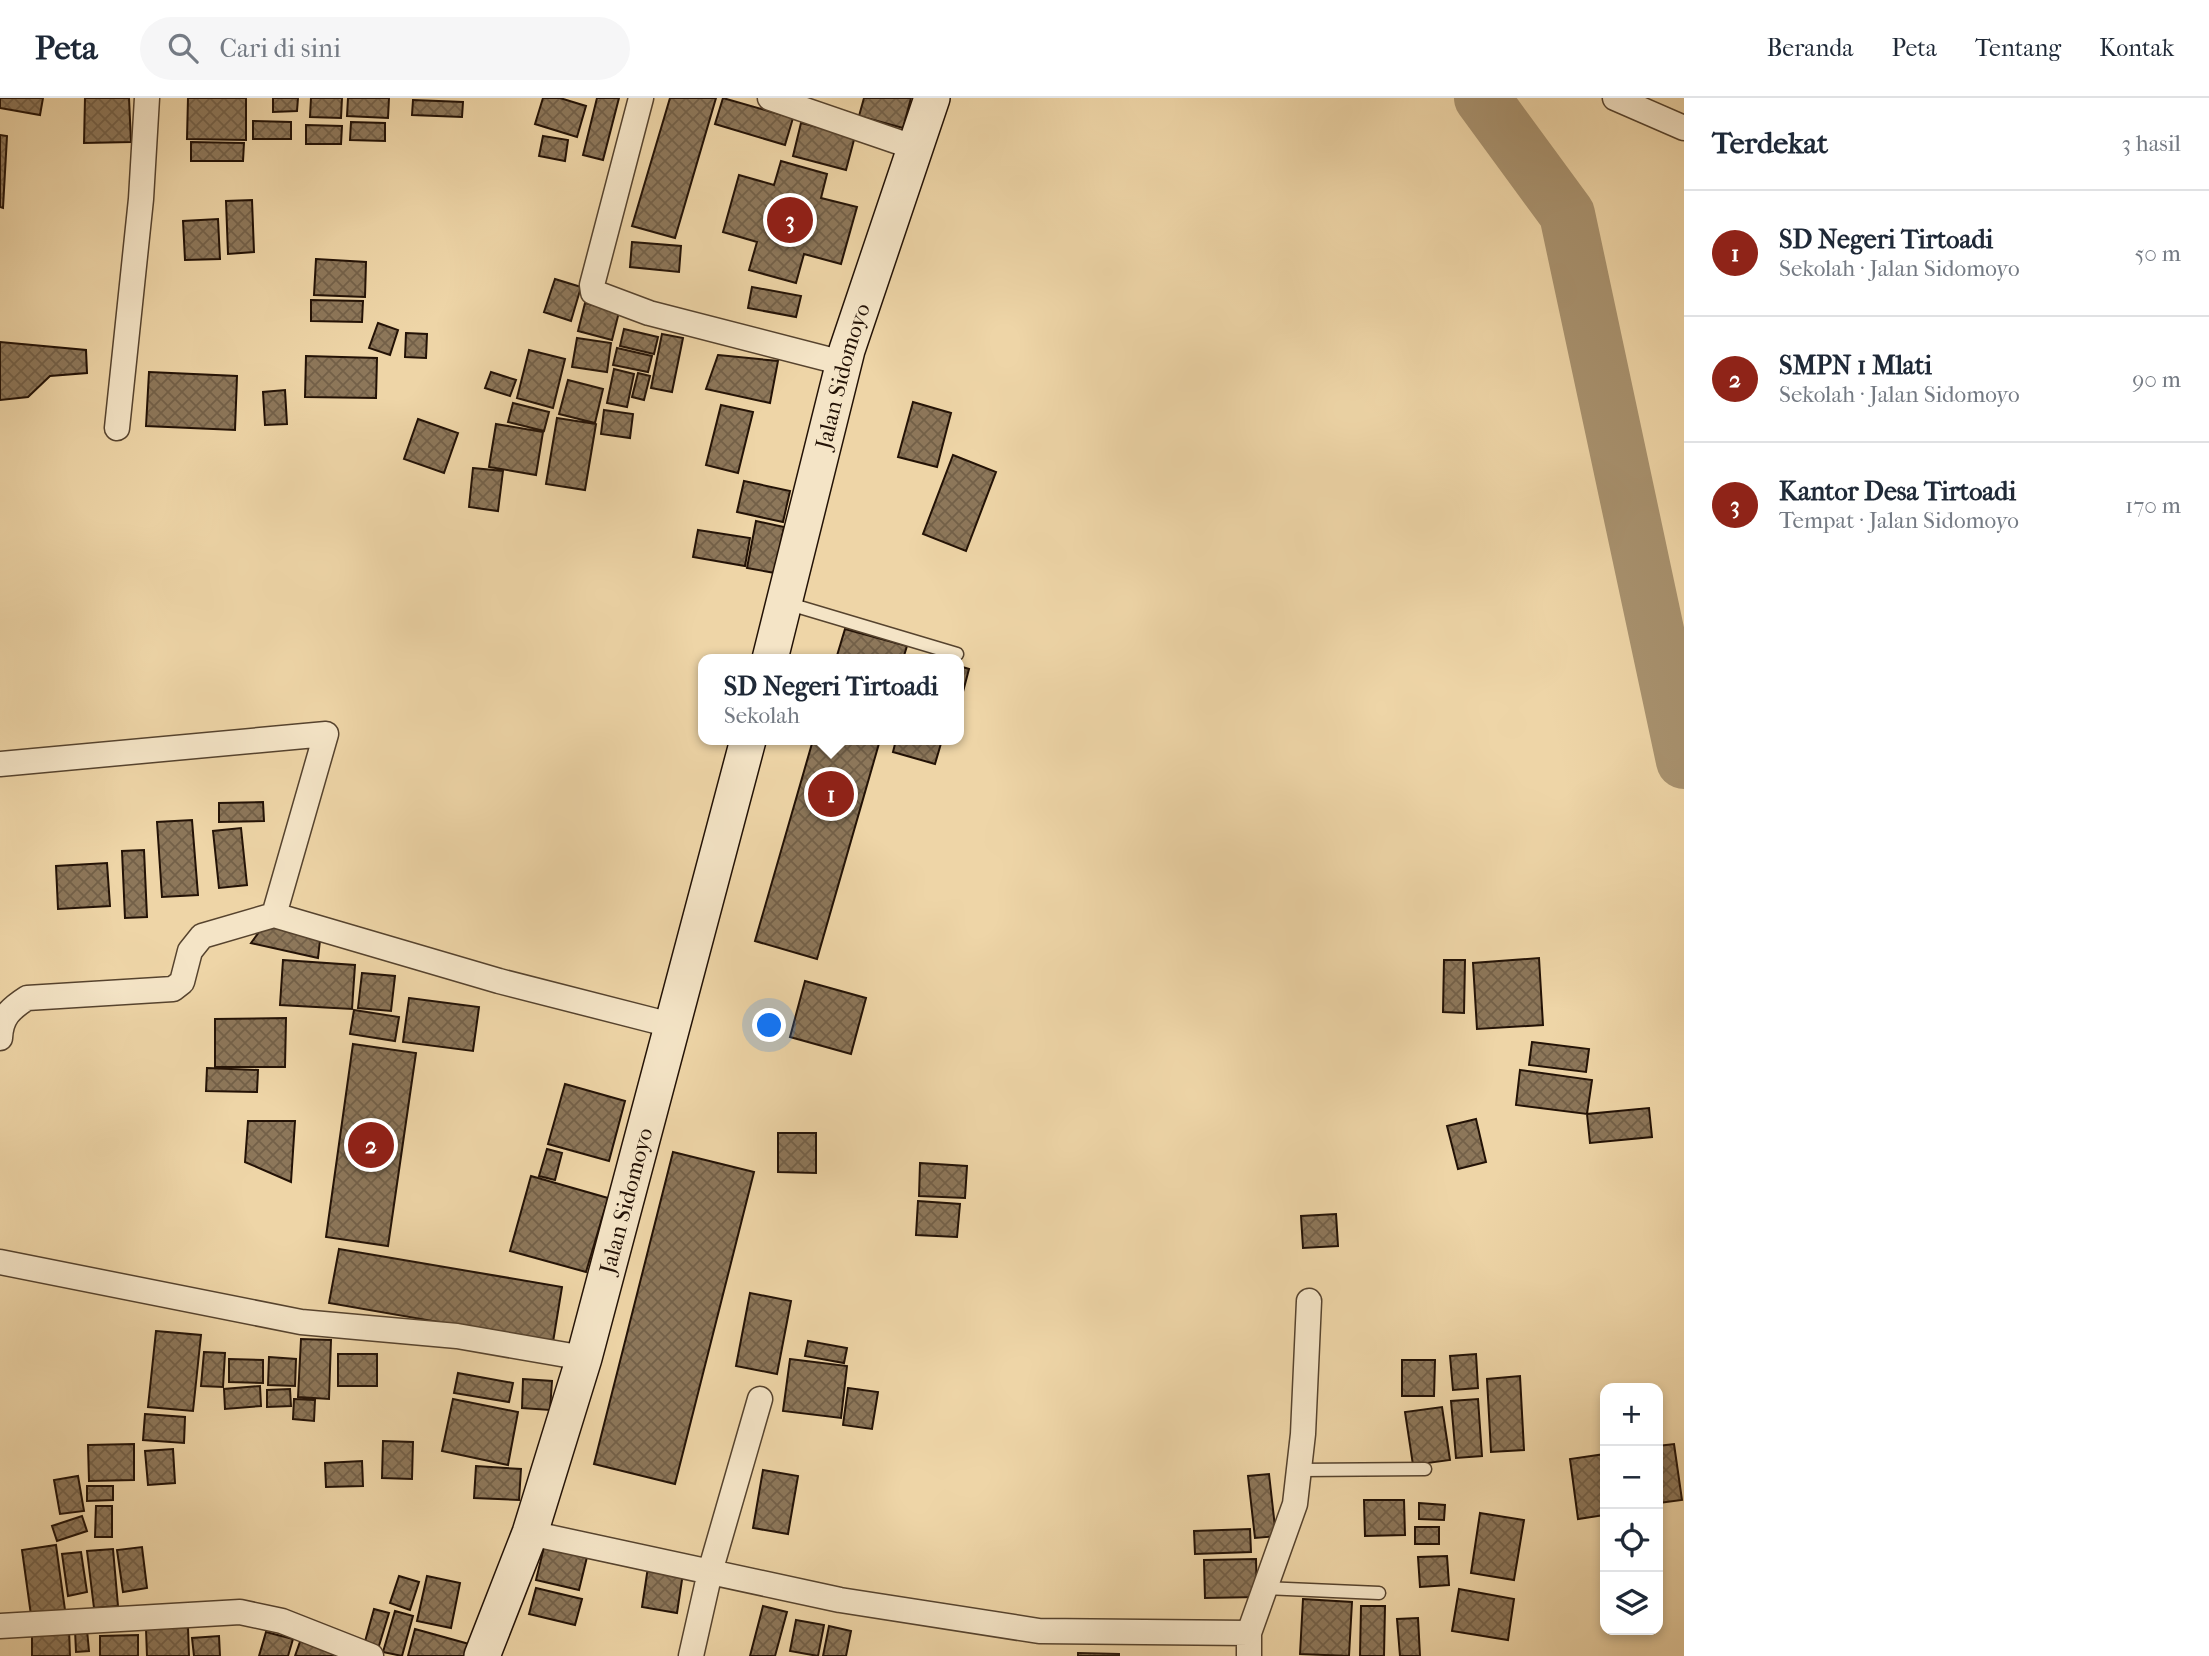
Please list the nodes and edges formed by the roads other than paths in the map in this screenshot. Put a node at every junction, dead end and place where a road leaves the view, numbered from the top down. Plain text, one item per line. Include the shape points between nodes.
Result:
1 (147, 98) edge
2 (641, 98) edge
3 (770, 98) edge
4 (932, 98) edge
5 (1615, 98) edge
6 (1684, 128) edge
7 (916, 148) junction
8 (843, 363) junction
9 (117, 428) dead end
10 (786, 603) junction
11 (771, 654) edge
12 (957, 654) dead end
13 (747, 745) edge
14 (0, 764) edge
15 (274, 915) junction
16 (671, 1025) junction
17 (0, 1038) edge
18 (0, 1262) edge
19 (1309, 1301) dead end
20 (584, 1359) junction
21 (760, 1398) dead end
22 (1425, 1469) dead end
23 (1300, 1470) junction
24 (530, 1533) junction
25 (710, 1572) junction
26 (1265, 1588) junction
27 (1380, 1593) dead end
28 (0, 1626) edge
29 (1249, 1645) edge
30 (370, 1656) edge
31 (482, 1656) edge
32 (691, 1656) edge

1 - 9 street
2 - 8 street via 593,292 649,313
3 - 7 street
4 - 7 main road, Jalan Sidomoyo
5 - 6 street
7 - 8 main road, Jalan Sidomoyo
8 - 10 main road, Jalan Sidomoyo
10 - 11 main road, Jalan Sidomoyo
10 - 12 lane
13 - 16 main road, Jalan Sidomoyo
14 - 15 street via 327,734
15 - 16 street via 499,981
15 - 17 street via 202,936 190,951 182,982 173,989 27,998 10,1009 1,1023
16 - 20 main road, Jalan Sidomoyo
18 - 20 street via 302,1322 457,1336
19 - 23 street
20 - 24 main road, Jalan Sidomoyo
21 - 25 street
22 - 23 lane
23 - 26 street via 1295,1504
24 - 25 street
24 - 31 main road, Jalan Sidomoyo
25 - 29 street via 840,1600 1039,1631
25 - 32 street
26 - 27 lane
26 - 29 street
28 - 30 street via 240,1612 282,1620

